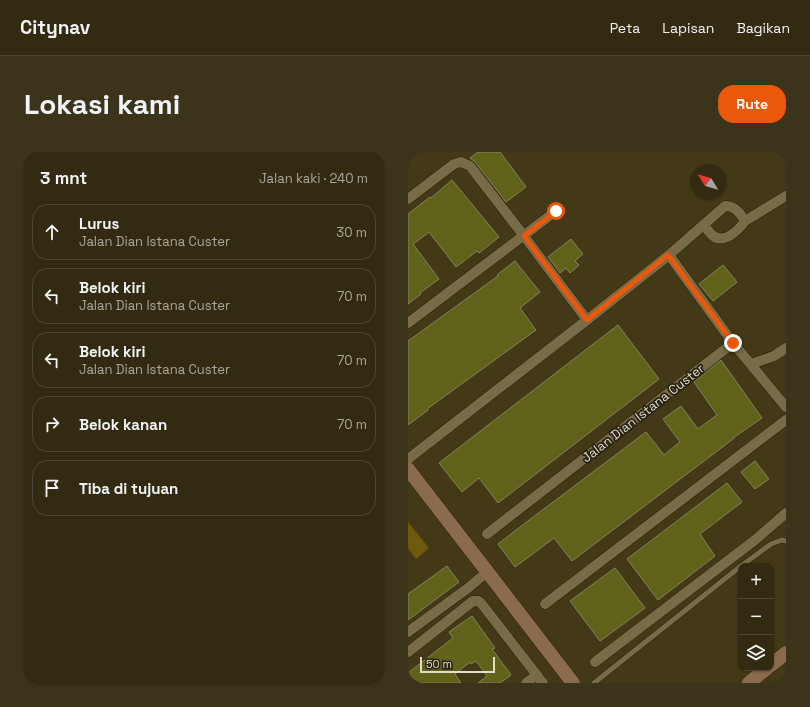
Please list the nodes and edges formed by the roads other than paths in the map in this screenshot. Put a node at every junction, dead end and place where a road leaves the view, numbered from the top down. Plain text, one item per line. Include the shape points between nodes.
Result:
1 (786, 196) edge
2 (408, 199) edge
3 (556, 211) dead end
4 (745, 221) junction
5 (704, 225) junction
6 (524, 236) junction
7 (668, 255) junction
8 (587, 320) junction
9 (408, 323) edge
10 (733, 343) junction
11 (786, 348) edge
12 (751, 364) junction
13 (786, 407) edge
14 (786, 420) edge
15 (408, 459) edge
16 (408, 469) edge
17 (786, 514) edge
18 (487, 534) dead end
19 (786, 541) edge
20 (487, 572) junction
21 (545, 604) dead end
22 (408, 632) edge
23 (408, 652) edge
24 (786, 653) edge
25 (595, 662) dead end
26 (774, 663) edge
27 (763, 671) edge
28 (537, 675) junction
29 (526, 683) edge
30 (544, 683) edge
31 (573, 683) edge
32 (594, 683) edge
33 (749, 683) edge

1 - 4 street
2 - 6 street via 454,164 461,162 470,166
3 - 6 street
4 - 5 street via 737,231 722,239 712,235
4 - 5 street via 733,207 725,206
5 - 7 street
6 - 8 street
6 - 9 street
7 - 8 street
7 - 10 street
8 - 15 street
10 - 12 street
10 - 18 street, Jalan Dian Istana Custer
11 - 12 street via 774,356
12 - 13 street
14 - 21 street
16 - 20 street
17 - 25 street
19 - 32 lane via 771,544 741,566
20 - 22 street
20 - 31 street
23 - 28 street via 473,601 478,601
24 - 26 street
27 - 33 street
28 - 29 street
28 - 30 street

